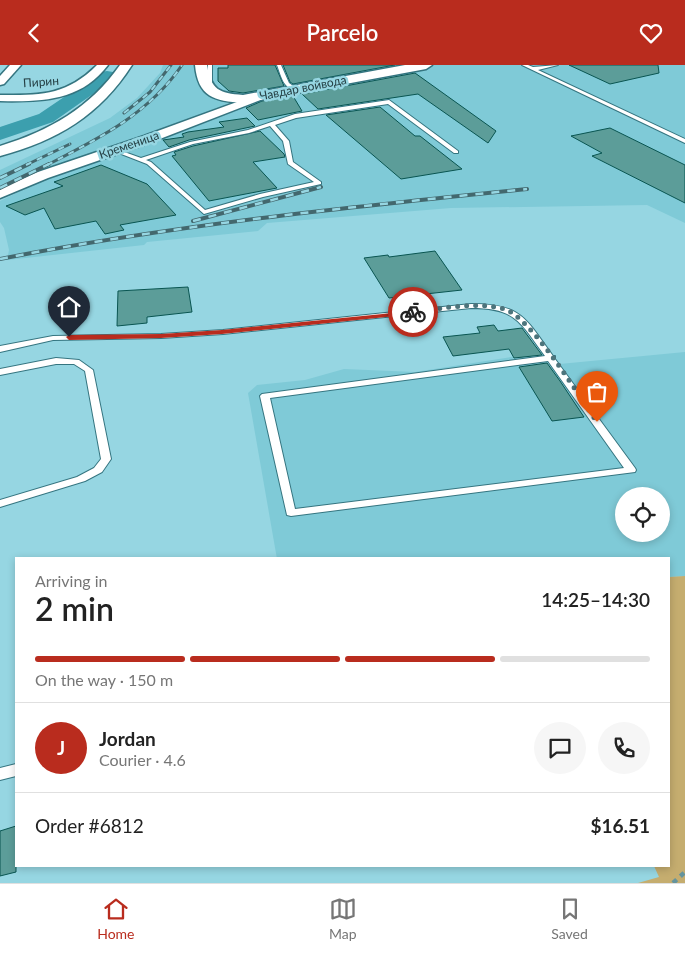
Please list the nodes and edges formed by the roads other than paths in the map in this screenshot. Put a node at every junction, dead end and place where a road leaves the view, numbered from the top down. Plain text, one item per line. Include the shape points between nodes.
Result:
1 (16, 65) edge
2 (103, 65) edge
3 (126, 65) edge
4 (201, 65) edge
5 (210, 65) edge
6 (279, 65) edge
7 (426, 65) edge
8 (524, 65) edge
9 (553, 65) edge
10 (533, 69) junction
11 (0, 82) edge
12 (294, 89) junction
13 (209, 91) junction
14 (259, 97) junction
15 (0, 98) edge
16 (271, 124) junction
17 (685, 141) edge
18 (114, 150) junction
19 (0, 151) edge
20 (456, 152) dead end
21 (140, 159) junction
22 (0, 194) edge
23 (0, 349) edge
24 (552, 358) junction
25 (0, 372) edge
26 (0, 504) edge
27 (15, 770) edge
28 (0, 774) edge

1 - 11 street
2 - 15 street, Пирин via 86,82 65,95
3 - 19 street via 103,97 74,119 44,136
4 - 13 street via 202,79
5 - 13 lane
6 - 12 lane via 287,83
7 - 12 street, Чавдар войвода
8 - 10 lane
9 - 10 lane
10 - 17 lane
12 - 14 street, Чавдар войвода
13 - 14 street, Чавдар войвода via 229,98
14 - 18 street, Кременица
16 - 20 lane via 295,116 389,102
16 - 21 lane
16 - 21 lane via 286,141 290,163 319,183 204,212 150,163
18 - 21 lane
18 - 22 street, Кременица
23 - 24 lane via 53,338 222,332 471,306 515,313
24 - 24 lane via 631,470 291,513 265,396
25 - 26 lane via 56,361 76,362 89,370 106,459 98,470 80,479
27 - 28 lane

